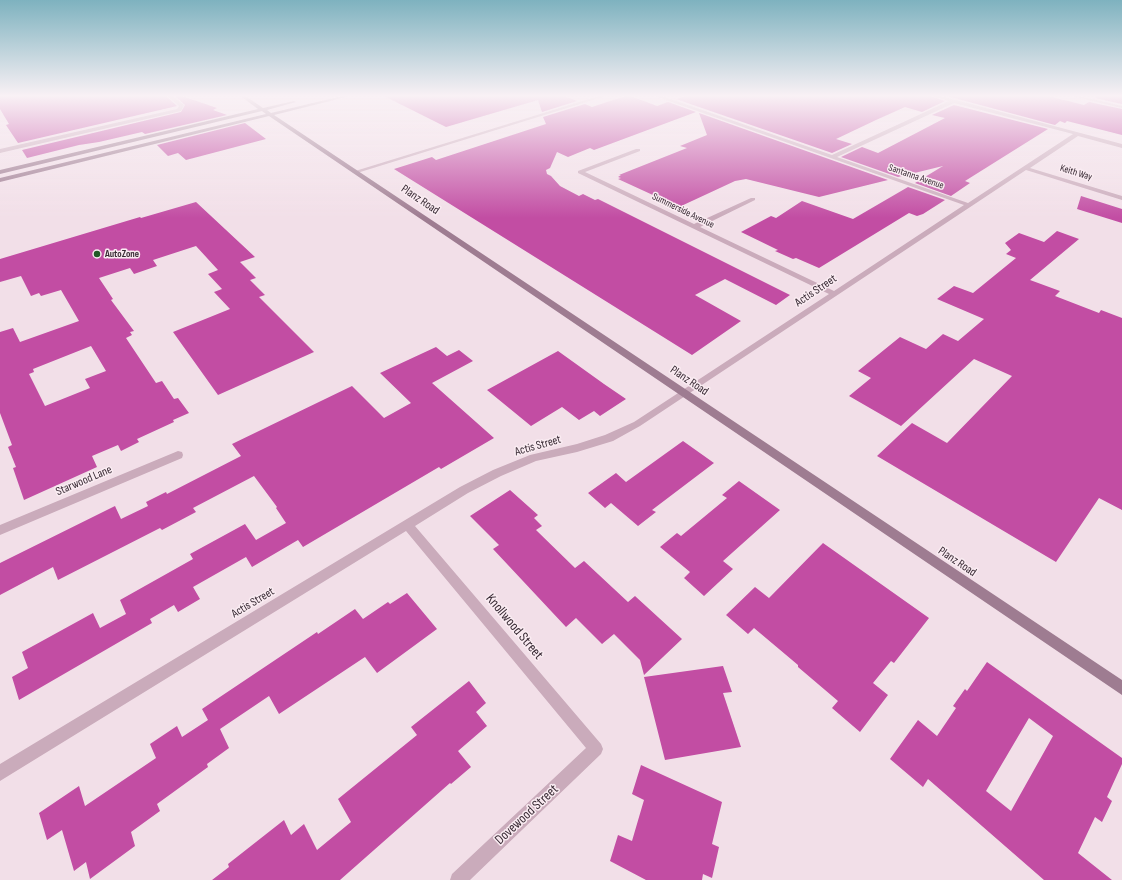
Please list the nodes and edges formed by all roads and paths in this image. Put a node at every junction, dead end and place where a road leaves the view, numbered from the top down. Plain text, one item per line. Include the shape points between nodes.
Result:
1 (65, 136) edge
2 (161, 136) edge
3 (173, 136) edge
4 (303, 136) edge
5 (473, 136) edge
6 (772, 136) edge
7 (877, 136) edge
8 (1074, 136) edge
9 (1085, 136) edge
10 (1122, 146) edge
11 (638, 150) dead end
12 (0, 151) edge
13 (832, 157) junction
14 (1025, 168) junction
15 (0, 172) edge
16 (355, 172) junction
17 (0, 180) edge
18 (1122, 198) edge
19 (753, 199) dead end
20 (969, 205) junction
21 (694, 227) junction
22 (834, 294) junction
23 (684, 394) junction
24 (178, 455) dead end
25 (407, 525) junction
26 (0, 530) edge
27 (1122, 688) edge
28 (596, 749) joint
29 (0, 773) edge
30 (458, 880) edge

1 - 12 street
2 - 15 street
3 - 17 street
4 - 16 street, Planz Road
5 - 16 street
6 - 13 street, Santanna Avenue
7 - 13 street
8 - 14 street, Actis Street
9 - 10 street
11 - 21 street, Summerside Avenue via 580,172
13 - 20 street, Santanna Avenue
14 - 18 street, Keith Way
14 - 20 street, Actis Street
16 - 23 street, Planz Road
19 - 21 street
20 - 22 street, Actis Street
21 - 22 street, Summerside Avenue
22 - 23 street, Actis Street
23 - 25 street, Actis Street via 637,424 609,438 534,458 497,473
23 - 27 street, Planz Road
24 - 26 street, Starwood Lane
25 - 28 street, Knollwood Street
25 - 29 street, Actis Street
28 - 30 street, Dovewood Street

